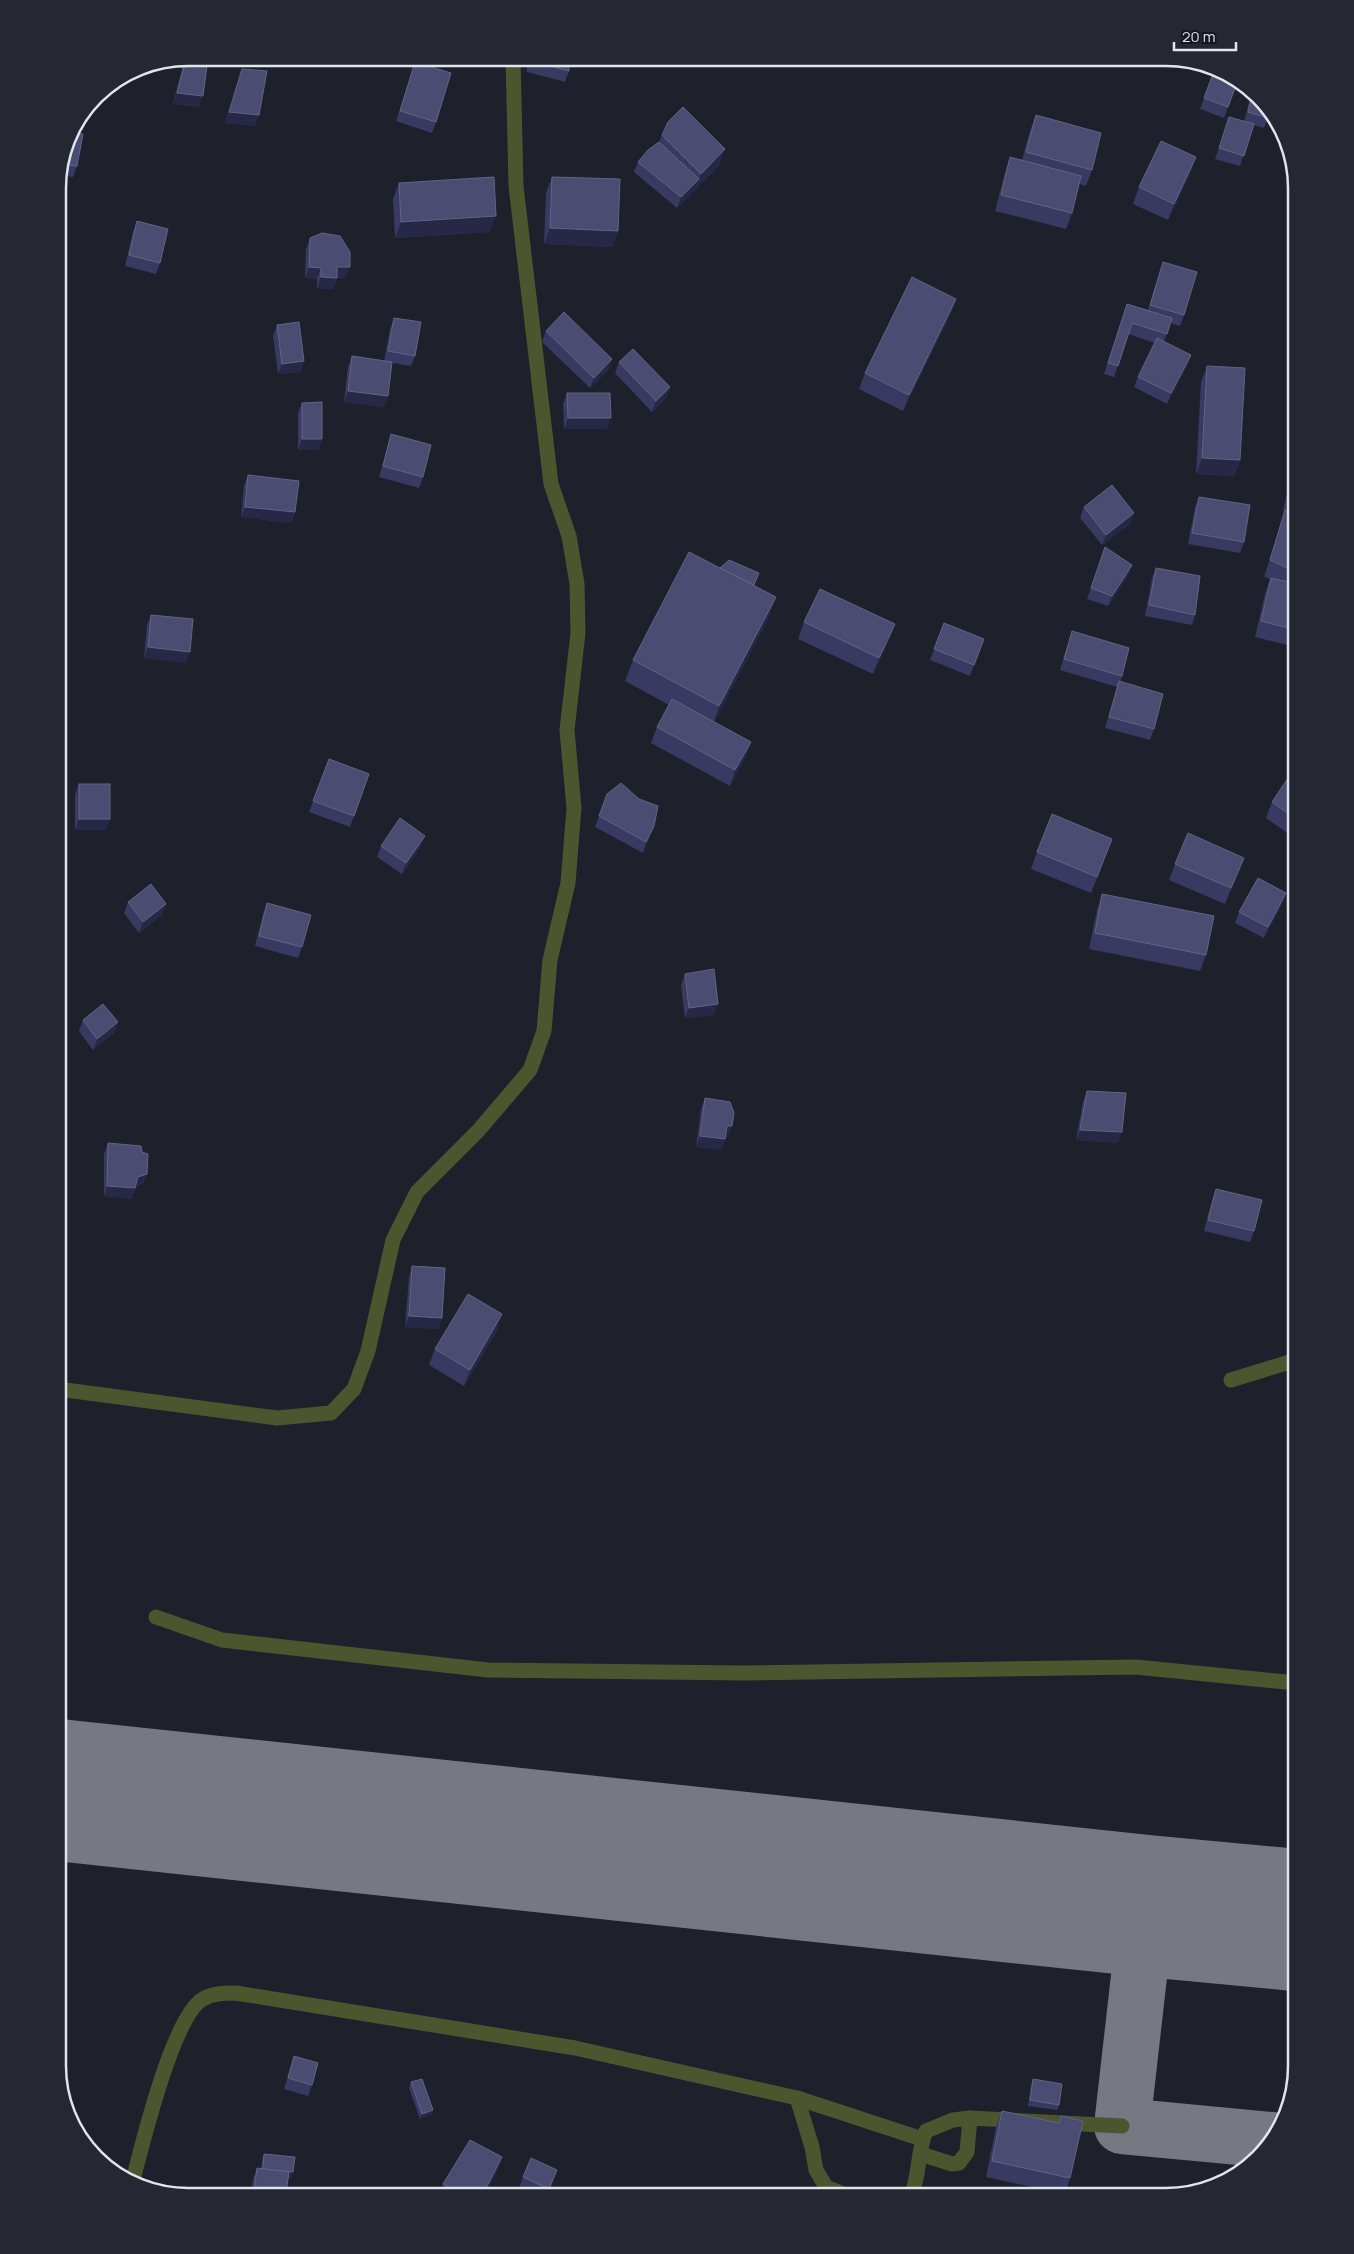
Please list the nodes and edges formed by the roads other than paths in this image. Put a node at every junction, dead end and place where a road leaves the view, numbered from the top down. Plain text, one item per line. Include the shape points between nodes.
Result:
1 (513, 67) edge
2 (1288, 1362) edge
3 (1231, 1380) dead end
4 (66, 1390) edge
5 (156, 1617) dead end
6 (1288, 1683) edge
7 (797, 2098) junction
8 (970, 2118) junction
9 (1122, 2126) dead end
10 (922, 2147) junction
11 (134, 2175) edge
12 (828, 2188) edge
13 (913, 2188) edge

1 - 4 street via 516,186 551,484 569,536 577,584 578,633 567,730 574,808 570,864 550,960 544,1031 530,1070 478,1131 417,1192 393,1240 368,1351 354,1390 330,1413 277,1418
2 - 3 street
5 - 6 street via 222,1640 488,1670 744,1673 1136,1667
7 - 10 street
7 - 11 street via 575,2048 236,1993 218,1993 201,2000 178,2033 147,2125
7 - 12 street via 816,2170
8 - 9 street
8 - 10 street via 953,2120 926,2131
8 - 10 street via 966,2152 959,2163 952,2164
10 - 13 street

